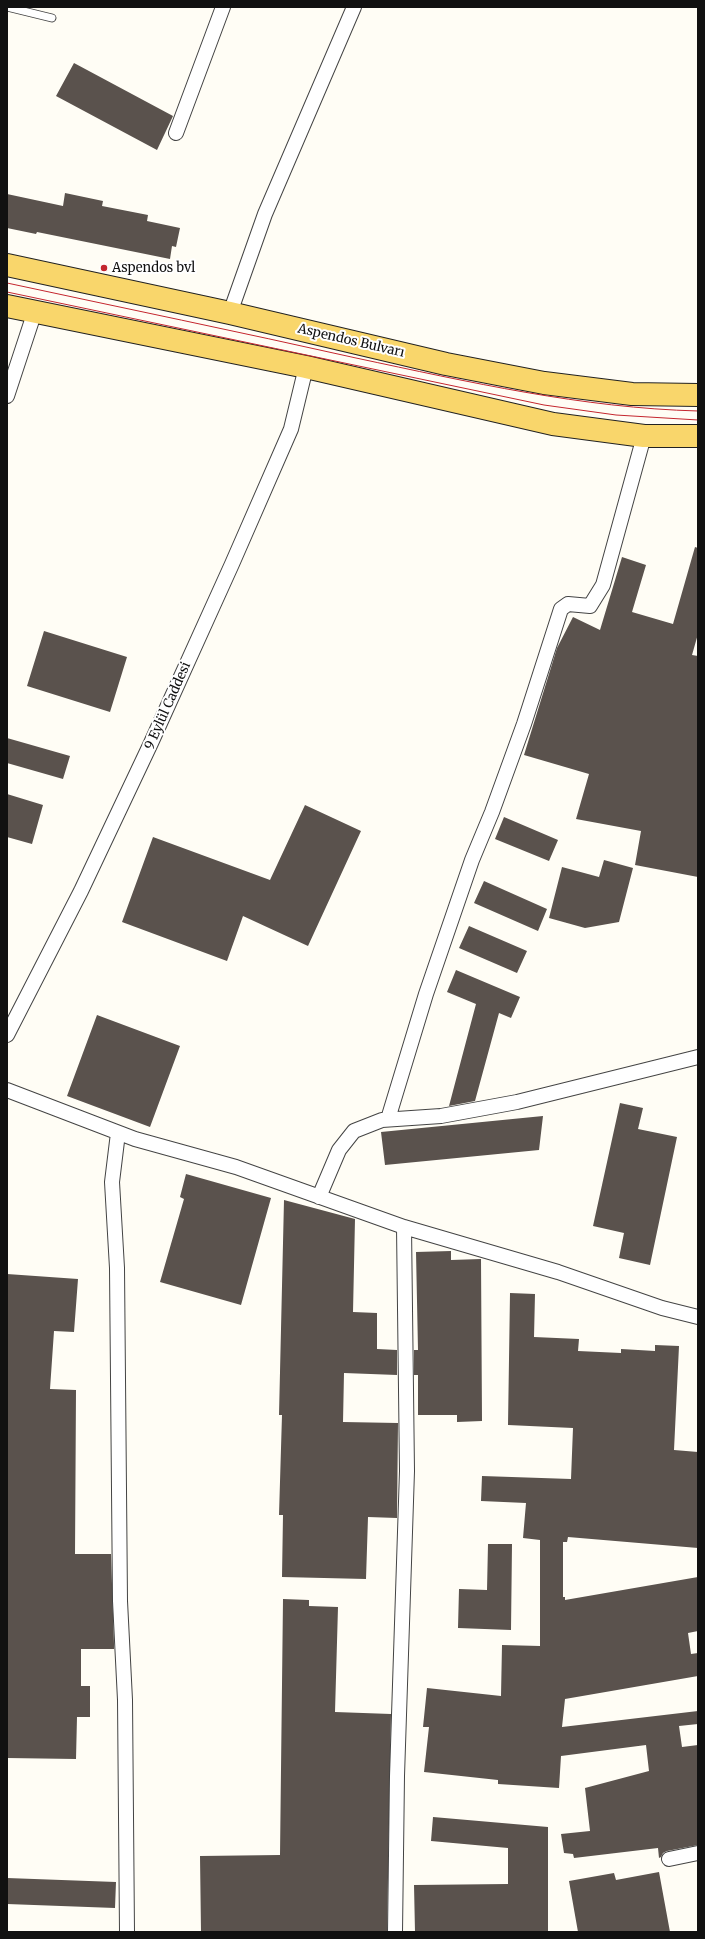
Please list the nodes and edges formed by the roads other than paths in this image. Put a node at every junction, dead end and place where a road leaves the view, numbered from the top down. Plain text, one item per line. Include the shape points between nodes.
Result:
1 (223, 7) edge
2 (354, 7) edge
3 (7, 8) edge
4 (52, 18) dead end
5 (176, 134) dead end
6 (7, 265) edge
7 (7, 306) edge
8 (34, 311) junction
9 (230, 313) junction
10 (306, 367) junction
11 (698, 395) edge
12 (7, 396) edge
13 (644, 436) junction
14 (698, 436) edge
15 (7, 1034) edge
16 (698, 1057) edge
17 (7, 1090) edge
18 (388, 1120) junction
19 (118, 1133) junction
20 (320, 1197) junction
21 (404, 1227) junction
22 (698, 1317) edge
23 (698, 1853) edge
24 (669, 1859) dead end
25 (127, 1932) edge
26 (395, 1932) edge

1 - 5 street
2 - 9 street via 266,214
3 - 4 lane
6 - 9 main road, Aspendos Bulvarı
7 - 8 main road
8 - 10 main road
8 - 12 street
9 - 11 main road, Aspendos Bulvarı via 446,364 544,383 632,394
10 - 13 main road via 553,424
10 - 15 street, 9 Eylül Caddesi via 291,428 232,564 87,877 49,956
13 - 14 main road
13 - 18 street via 603,585 590,606 568,604 561,609 524,724 469,867 426,994
16 - 18 street via 517,1102 441,1116
17 - 19 street
18 - 20 street via 354,1131 339,1150
19 - 20 street via 135,1140 236,1167
19 - 25 street via 112,1182 117,1268 120,1601 125,1700
20 - 21 street
21 - 22 street via 558,1272 662,1308
21 - 26 street via 407,1471 397,1776
23 - 24 street

